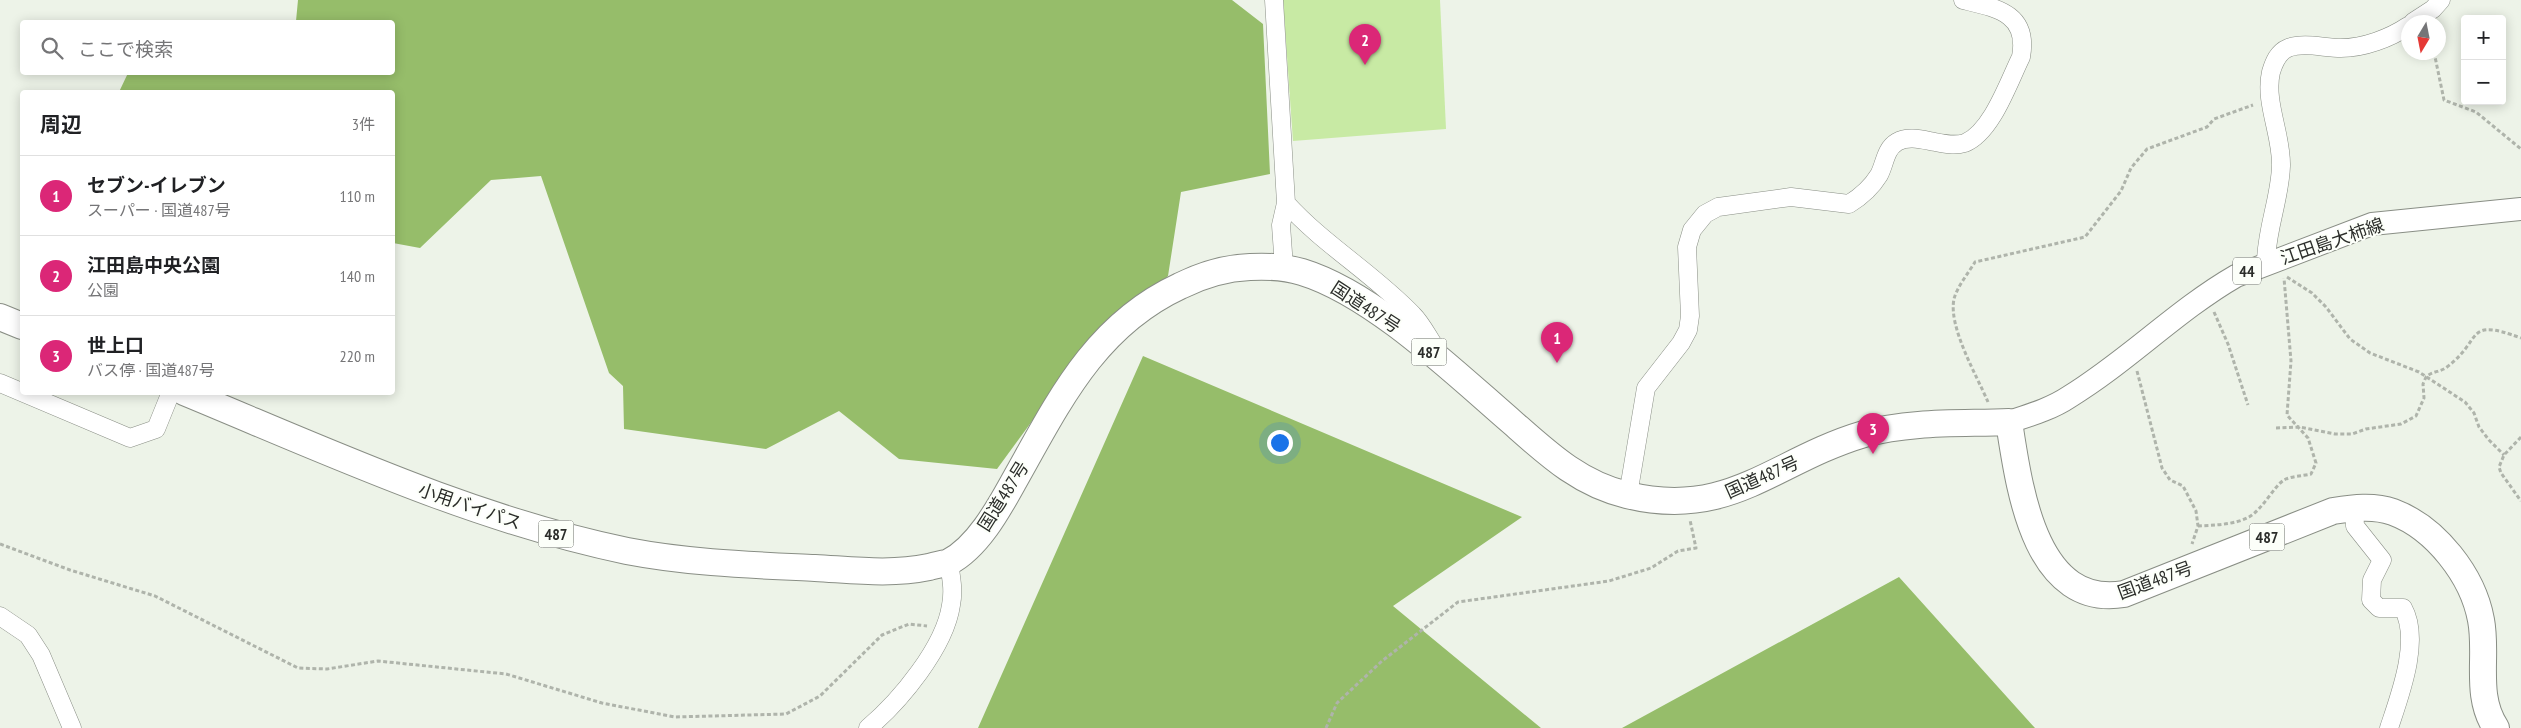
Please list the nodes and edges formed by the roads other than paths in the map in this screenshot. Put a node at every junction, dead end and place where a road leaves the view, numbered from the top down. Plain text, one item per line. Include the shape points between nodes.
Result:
1 (1274, 0) edge
2 (1963, 0) edge
3 (2441, 0) edge
4 (2424, 15) edge
5 (2401, 31) edge
6 (1286, 203) junction
7 (2521, 209) edge
8 (2266, 263) junction
9 (1284, 268) junction
10 (0, 317) edge
11 (20, 325) edge
12 (1449, 368) junction
13 (0, 383) edge
14 (20, 391) edge
15 (28, 395) edge
16 (170, 395) edge
17 (191, 395) edge
18 (2003, 423) junction
19 (1628, 495) junction
20 (2354, 508) junction
21 (949, 562) junction
22 (0, 616) edge
23 (72, 728) edge
24 (868, 728) edge
25 (2389, 728) edge
26 (2496, 728) edge

1 - 6 street
2 - 19 street via 2006,12 2016,23 2023,46 2021,57 1989,121 1977,136 1951,145 1913,138 1898,141 1888,151 1880,174 1865,194 1849,204 1791,197 1718,207 1705,214 1692,230 1686,247 1688,330 1646,388
3 - 4 street
5 - 8 street via 2367,45 2343,48 2299,46 2286,49 2275,59 2271,95 2281,165
6 - 9 street via 1281,225
6 - 12 street via 1306,225 1415,317
7 - 8 main road, 江田島大柿線 / 44 via 2372,224
8 - 18 main road, 江田島大柿線 / 44 via 2236,276 2207,295 2069,398 2043,411
9 - 12 highway, 国道487号 / 487 via 1340,288 1407,334
9 - 21 highway, 国道487号 / 487 via 1246,267 1204,274 1158,296 1118,326 1067,387 994,517 973,543
10 - 11 highway
12 - 19 highway, 国道487号 / 487 via 1571,472 1600,487
13 - 14 street
15 - 16 street via 130,438 156,429
17 - 21 highway, 小用バイパス / 487 via 460,504 547,532 632,552 728,564 902,573
18 - 19 highway, 国道487号 / 487 via 1907,426 1870,432 1839,442 1737,491 1704,500 1680,502
18 - 20 highway, 国道487号 / 487 via 2029,518 2050,562 2075,588 2090,595 2124,594 2333,511
20 - 25 street via 2355,526 2382,560 2372,580 2371,600 2379,608 2403,608 2409,620 2407,666
20 - 26 highway, 国道487号 / 487 via 2393,512 2411,521 2435,540 2462,571 2481,621 2485,704
21 - 24 street via 953,585 945,628 922,668 887,712
22 - 23 street via 28,636 41,655

